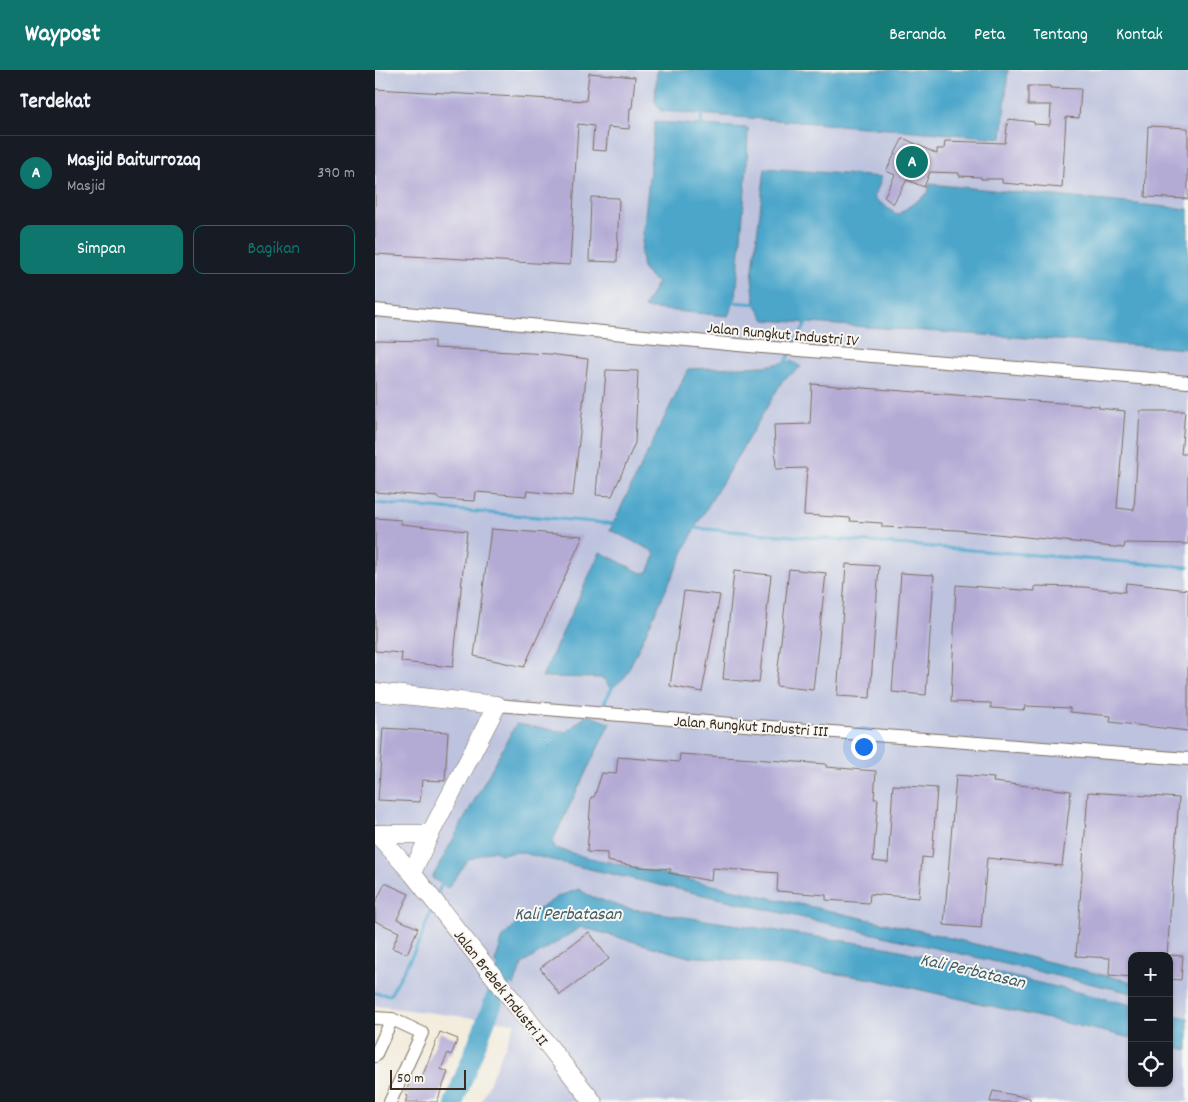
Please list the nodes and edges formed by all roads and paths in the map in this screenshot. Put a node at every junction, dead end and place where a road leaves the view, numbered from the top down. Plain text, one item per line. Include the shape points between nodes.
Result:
1 (375, 310) edge
2 (1188, 382) edge
3 (375, 692) edge
4 (497, 705) junction
5 (1188, 759) edge
6 (376, 834) edge
7 (430, 834) junction
8 (412, 873) junction
9 (375, 1018) edge
10 (392, 1020) junction
11 (375, 1056) edge
12 (390, 1102) edge
13 (593, 1102) edge

1 - 2 street, Jalan Rungkut Industri IV via 780,349
3 - 4 street, Jalan Rungkut Industri III
4 - 5 street, Jalan Rungkut Industri III
4 - 7 street
6 - 7 street
6 - 8 street, Jalan Brebek Industri II
7 - 8 street
8 - 13 street, Jalan Brebek Industri II
9 - 10 street
10 - 11 street
10 - 12 street via 422,1033

